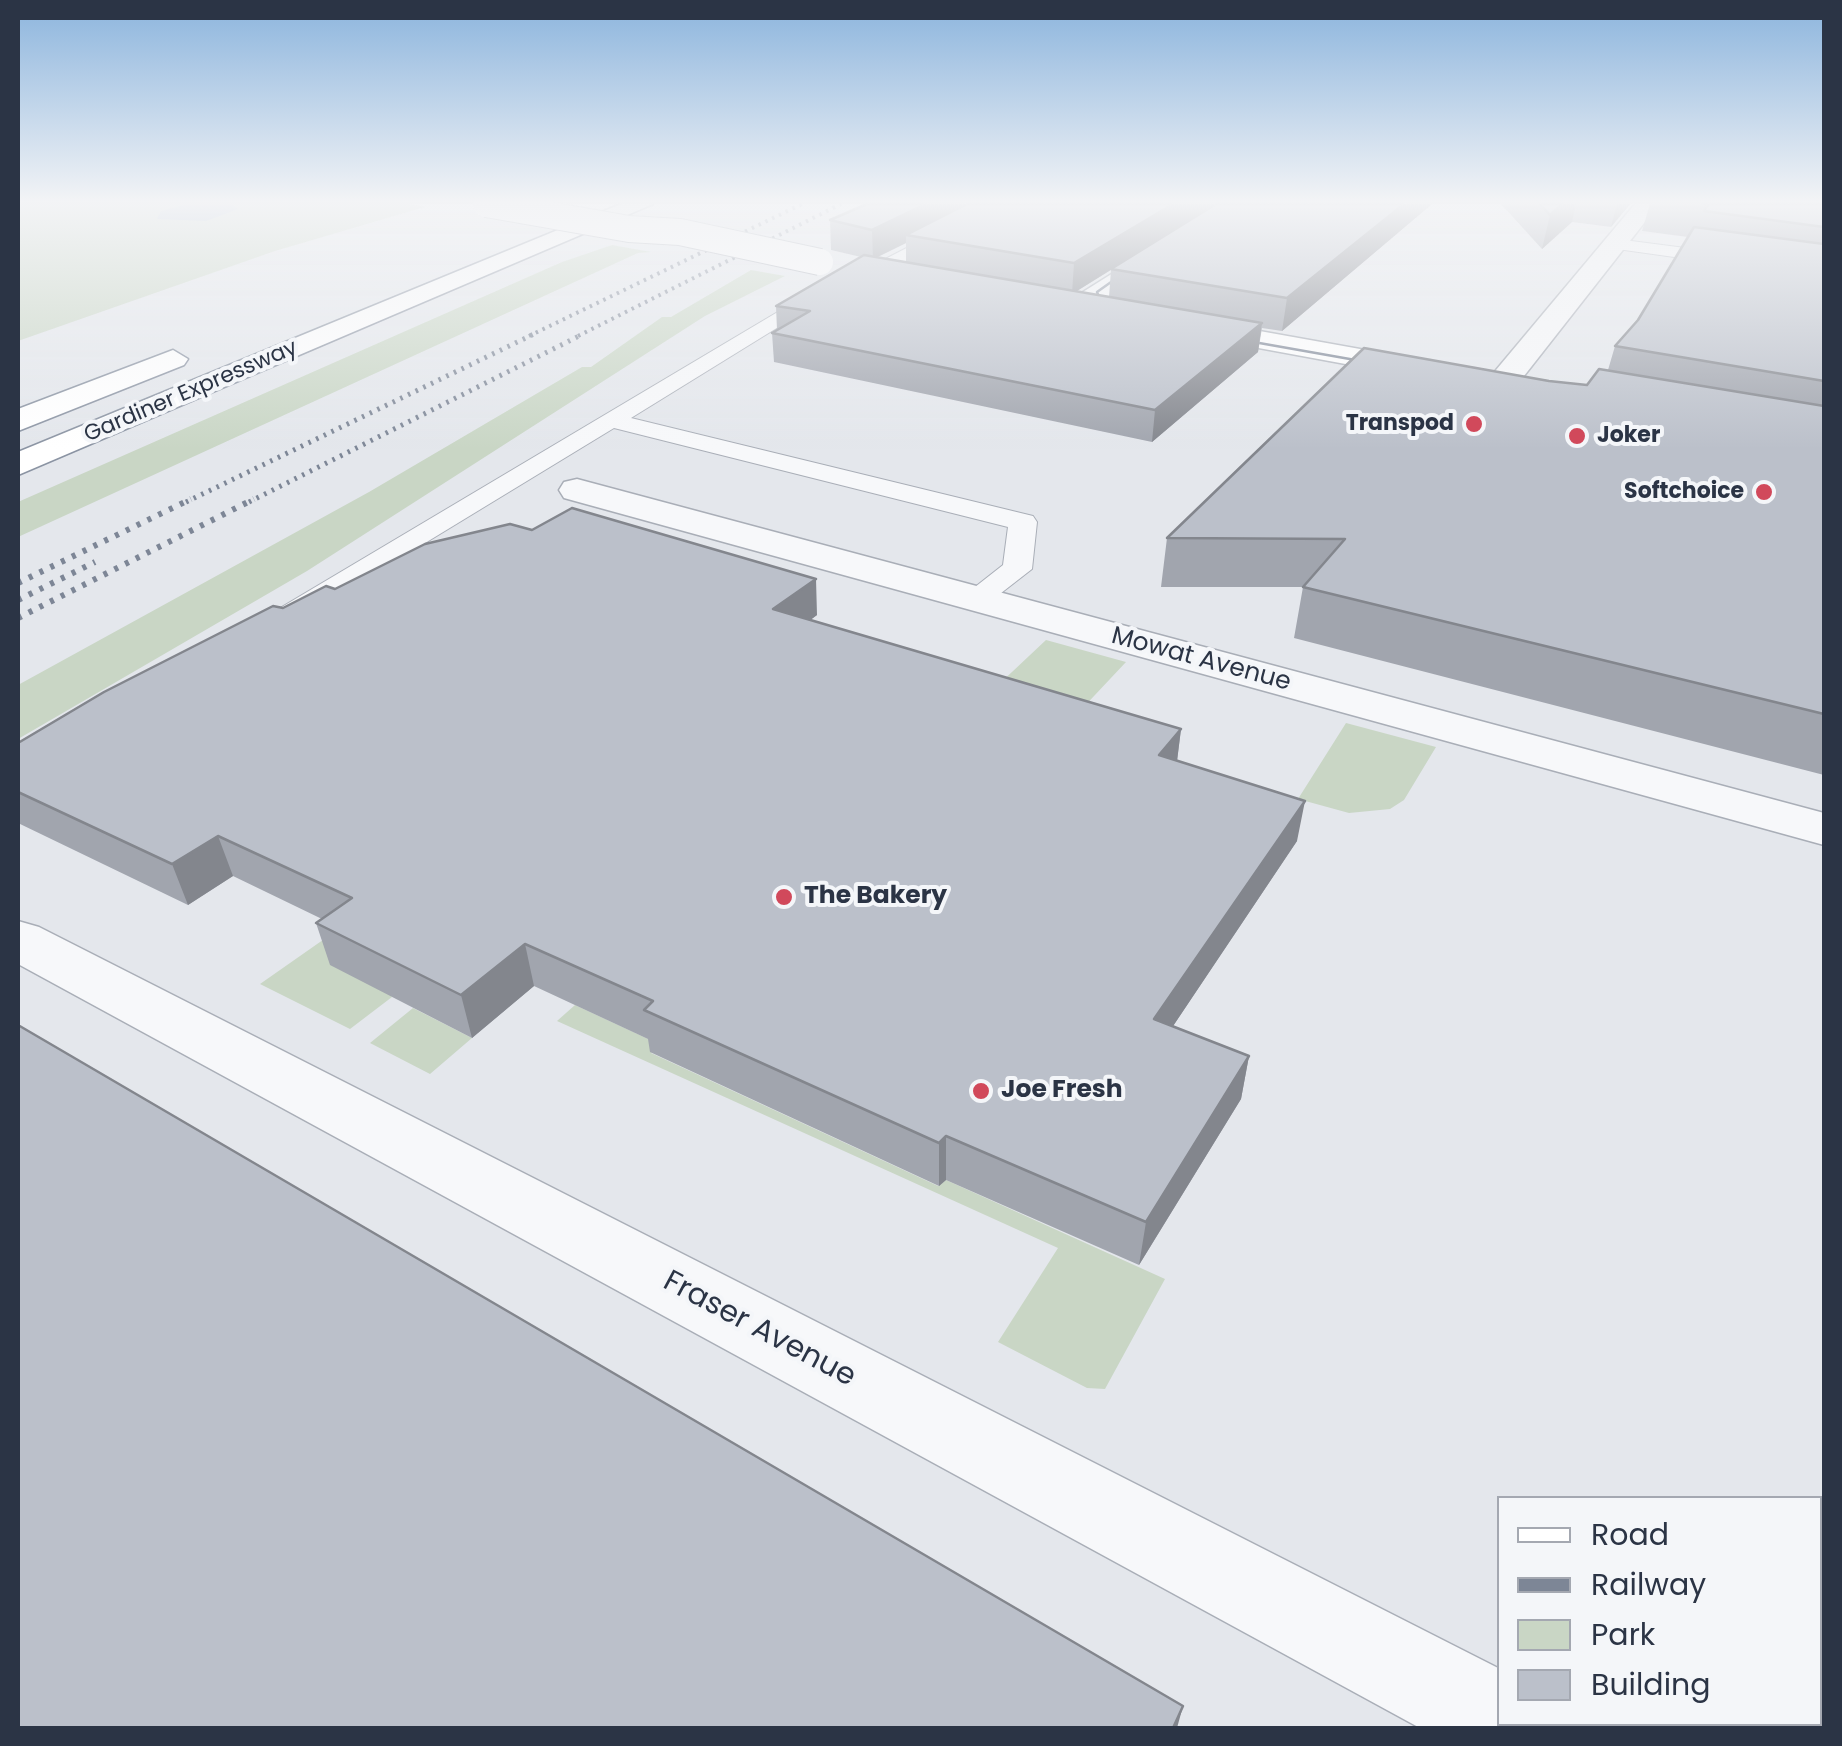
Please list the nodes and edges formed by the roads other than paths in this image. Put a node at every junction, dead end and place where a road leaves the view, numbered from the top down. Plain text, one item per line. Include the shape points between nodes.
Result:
1 (462, 285) edge
2 (842, 285) edge
3 (1093, 285) edge
4 (1582, 285) edge
5 (1059, 304) joint
6 (1111, 314) edge
7 (1149, 320) edge
8 (199, 349) dead end
9 (1502, 383) junction
10 (1540, 390) edge
11 (18, 420) edge
12 (610, 420) junction
13 (18, 464) edge
14 (577, 490) dead end
15 (976, 598) junction
16 (263, 628) edge
17 (1824, 830) edge
18 (18, 940) edge
19 (1497, 1719) edge

1 - 13 main road, Gardiner Expressway
2 - 12 lane
3 - 5 street
4 - 9 street
5 - 6 main road
7 - 9 main road
8 - 11 main road, Gardiner Expressway
9 - 10 main road
12 - 15 lane via 1023,522 1017,569
12 - 16 lane
14 - 15 street, Mowat Avenue
15 - 17 street, Mowat Avenue
18 - 19 street, Fraser Avenue

